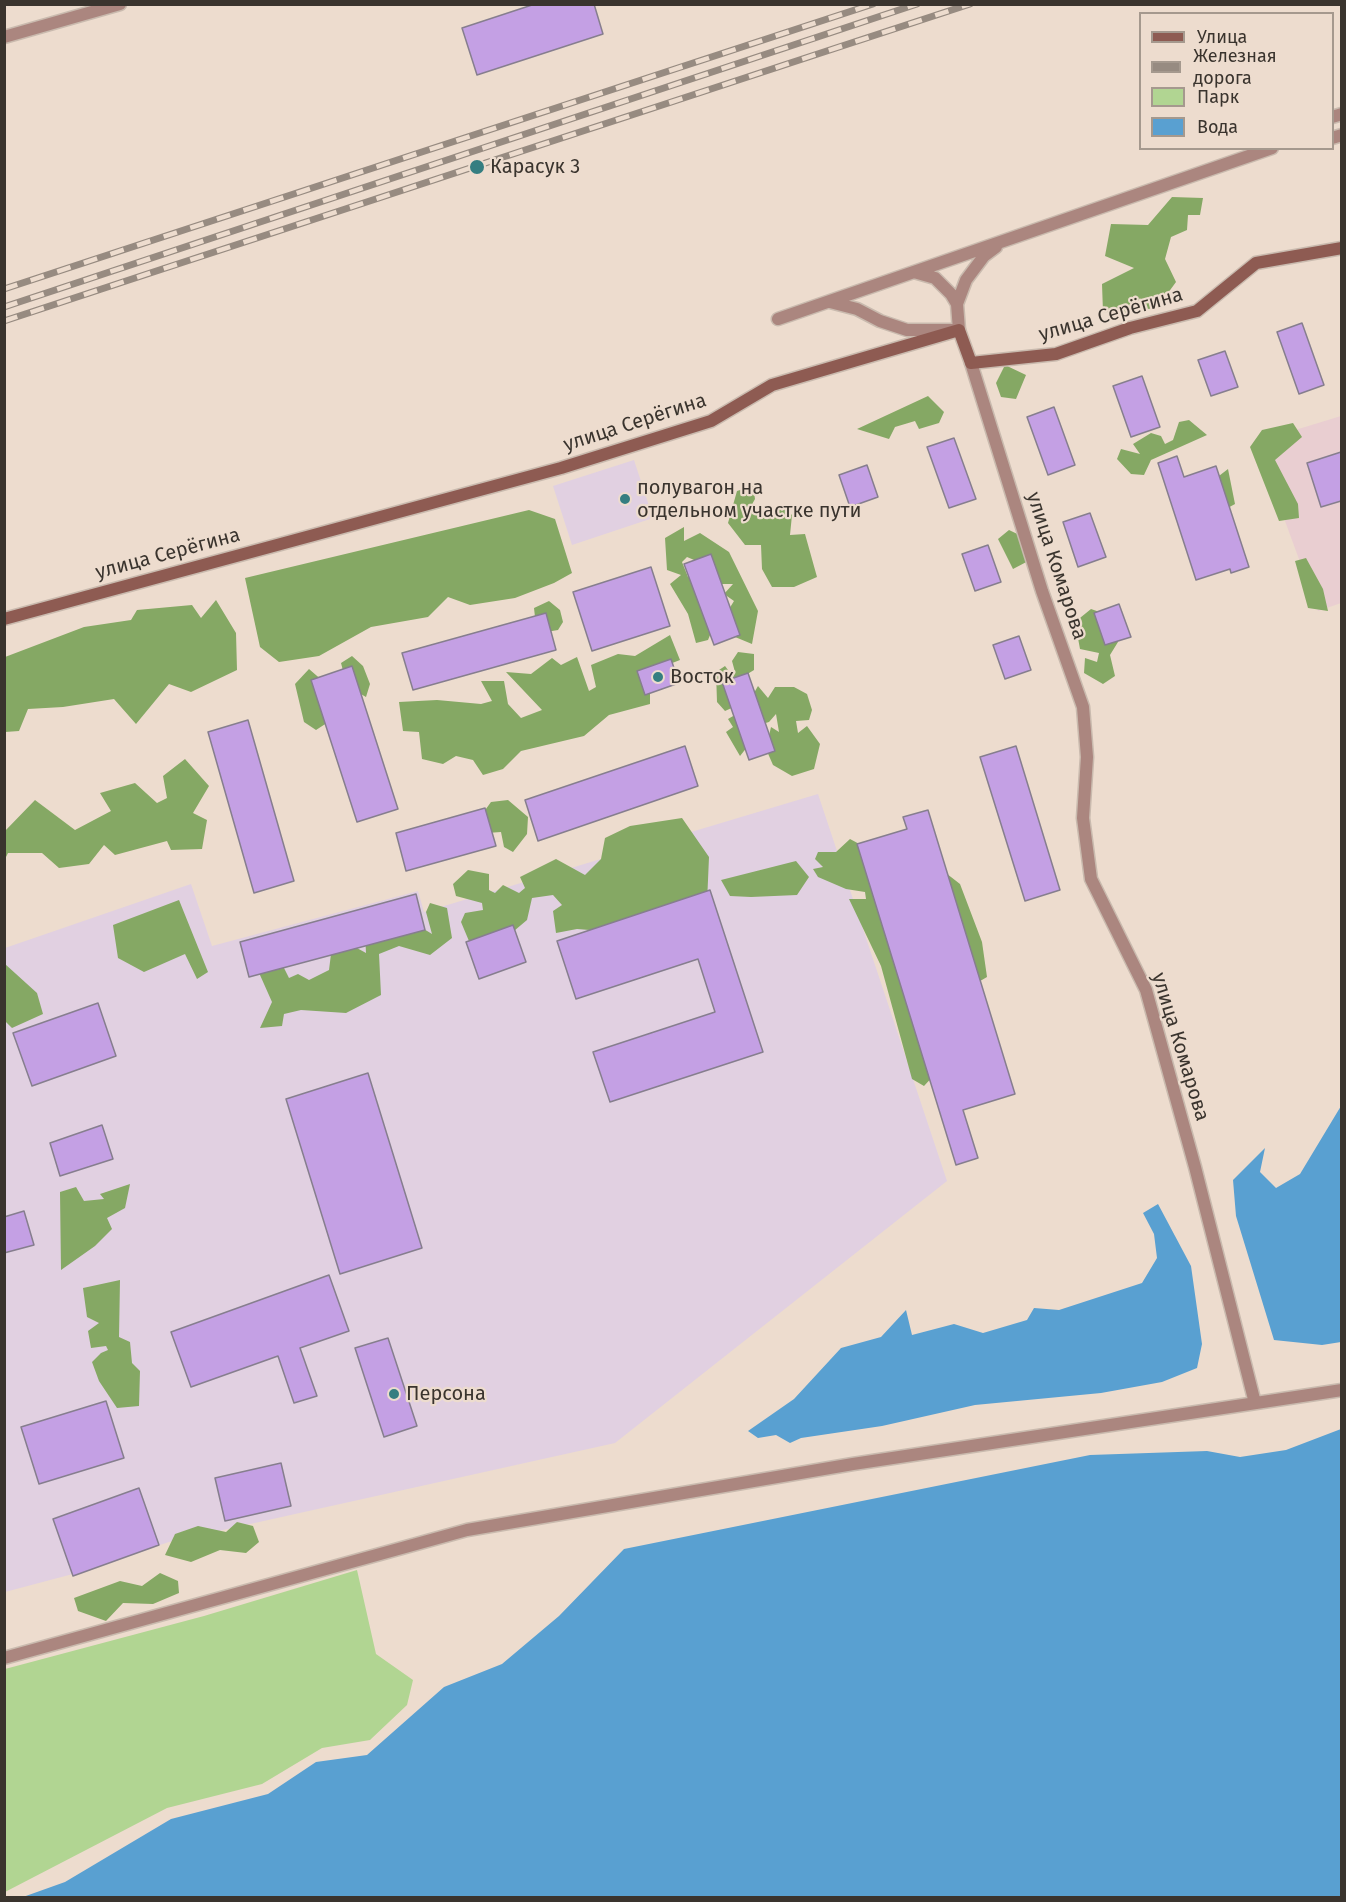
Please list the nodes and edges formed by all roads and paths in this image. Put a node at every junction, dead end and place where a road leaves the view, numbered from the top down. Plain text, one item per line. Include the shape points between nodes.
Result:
1 (120, 4) edge
2 (4, 37) edge
3 (1270, 150) edge
4 (1002, 242) junction
5 (1341, 248) edge
6 (914, 273) junction
7 (829, 302) junction
8 (957, 304) junction
9 (778, 319) dead end
10 (959, 330) junction
11 (971, 363) junction
12 (4, 619) edge
13 (1341, 1390) edge
14 (1255, 1403) junction
15 (4, 1658) edge

1 - 2 street
3 - 4 street
4 - 6 street
4 - 8 street via 984,256 966,280
5 - 11 street, улица Серёгина via 1256,263 1197,311 1130,328 1056,354
6 - 7 street
6 - 8 street via 935,278
7 - 9 street
7 - 10 street via 907,330
8 - 10 street
10 - 11 street
10 - 12 street, улица Серёгина via 772,385 711,421 561,468
11 - 14 street, улица Комарова via 1042,591 1083,707 1087,757 1083,818 1091,879 1146,990
13 - 14 street
14 - 15 street via 853,1464 467,1530

